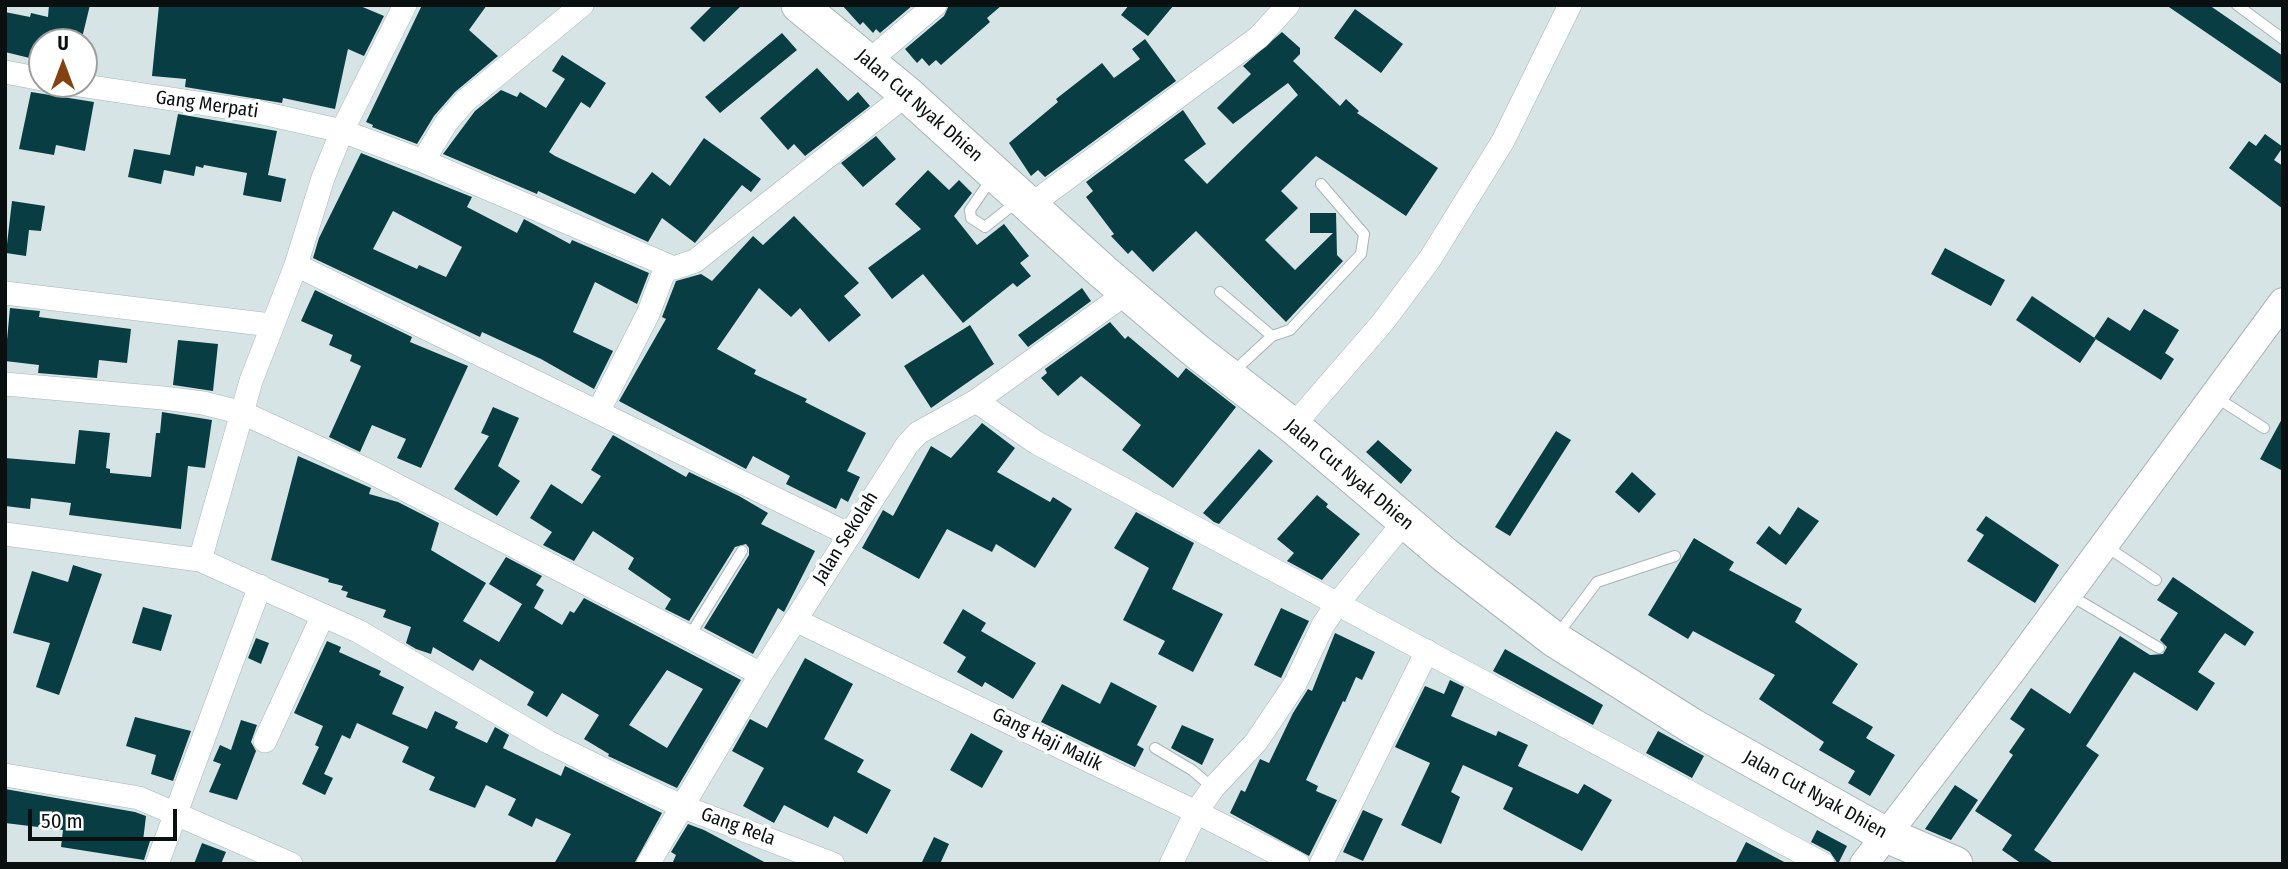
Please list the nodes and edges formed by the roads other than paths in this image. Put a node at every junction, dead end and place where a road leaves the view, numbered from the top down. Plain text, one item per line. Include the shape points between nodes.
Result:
1 (405, 5) edge
2 (582, 5) edge
3 (799, 5) edge
4 (935, 5) edge
5 (1288, 5) edge
6 (1570, 5) edge
7 (2238, 5) edge
8 (2283, 39) edge
9 (869, 61) junction
10 (5, 72) edge
11 (28, 76) edge
12 (98, 88) edge
13 (907, 94) junction
14 (342, 131) junction
15 (423, 161) junction
16 (996, 173) junction
17 (1321, 184) dead end
18 (1027, 200) junction
19 (296, 265) junction
20 (666, 267) junction
21 (1128, 292) junction
22 (1220, 292) dead end
23 (5, 293) edge
24 (2283, 302) edge
25 (271, 325) junction
26 (1272, 336) junction
27 (1228, 376) junction
28 (5, 384) edge
29 (2214, 396) junction
30 (976, 401) junction
31 (598, 412) junction
32 (243, 413) junction
33 (1293, 426) junction
34 (2264, 428) dead end
35 (1405, 521) junction
36 (5, 534) edge
37 (848, 534) junction
38 (2104, 545) junction
39 (742, 551) dead end
40 (1675, 556) dead end
41 (200, 560) junction
42 (2156, 580) dead end
43 (260, 586) junction
44 (2068, 594) junction
45 (1338, 603) junction
46 (323, 615) junction
47 (795, 620) junction
48 (689, 637) junction
49 (1554, 639) junction
50 (2159, 648) dead end
51 (1427, 651) junction
52 (761, 674) junction
53 (265, 741) dead end
54 (1155, 748) dead end
55 (5, 775) edge
56 (1213, 788) junction
57 (681, 806) junction
58 (174, 812) junction
59 (1196, 812) junction
60 (1884, 834) junction
61 (157, 864) edge
62 (291, 864) edge
63 (648, 864) edge
64 (833, 864) edge
65 (1171, 864) edge
66 (1297, 864) edge
67 (1321, 864) edge
68 (1822, 864) edge
69 (1864, 864) edge
70 (1955, 864) edge

1 - 14 street
2 - 15 street via 465,101
3 - 9 main road, Jalan Cut Nyak Dhien
4 - 9 street
5 - 18 street via 1259,37
6 - 33 street via 1503,141 1430,259 1383,322
7 - 8 lane
9 - 13 main road, Jalan Cut Nyak Dhien
10 - 11 street
12 - 14 street, Gang Merpati via 258,112
13 - 16 main road, Jalan Cut Nyak Dhien
13 - 20 street via 695,261
14 - 15 street, Gang Merpati
14 - 19 street
15 - 20 street, Gang Merpati
16 - 18 main road, Jalan Cut Nyak Dhien
16 - 18 lane via 970,210 977,223 989,226
17 - 26 lane via 1358,225 1364,245 1351,266 1290,330
18 - 21 main road, Jalan Cut Nyak Dhien
19 - 25 street
19 - 31 street
20 - 31 street via 648,314
21 - 27 main road, Jalan Cut Nyak Dhien
21 - 30 street, Jalan Sekolah
22 - 26 lane
23 - 25 street
24 - 29 street
25 - 32 street
26 - 27 lane
27 - 33 main road, Jalan Cut Nyak Dhien
28 - 32 street via 163,398
29 - 34 lane
29 - 38 street
30 - 37 street, Jalan Sekolah via 918,433
30 - 45 street via 1028,439
31 - 37 street
32 - 41 street
32 - 48 street via 371,472
33 - 35 main road, Jalan Cut Nyak Dhien
35 - 45 street
35 - 49 main road, Jalan Cut Nyak Dhien
36 - 41 street, Gang Rela
37 - 47 street, Jalan Sekolah
38 - 42 lane
38 - 44 street
39 - 48 lane
40 - 49 lane via 1597,582
41 - 43 street, Gang Rela
43 - 46 street, Gang Rela
43 - 58 street
44 - 50 lane
44 - 60 street
45 - 51 street
45 - 56 street via 1295,684 1256,742
46 - 53 street
46 - 57 street, Gang Rela via 548,742
47 - 52 street, Jalan Sekolah
47 - 59 street, Gang Haji Malik
48 - 52 street
49 - 60 main road, Jalan Cut Nyak Dhien via 1692,726
51 - 67 street
51 - 68 street
52 - 57 street, Jalan Sekolah
54 - 56 lane
55 - 58 street via 139,798
56 - 59 street
57 - 63 street, Jalan Sekolah
57 - 64 street, Gang Rela
58 - 61 street
58 - 62 street
59 - 65 street
59 - 66 street, Gang Haji Malik
60 - 69 street
60 - 70 main road, Jalan Cut Nyak Dhien

